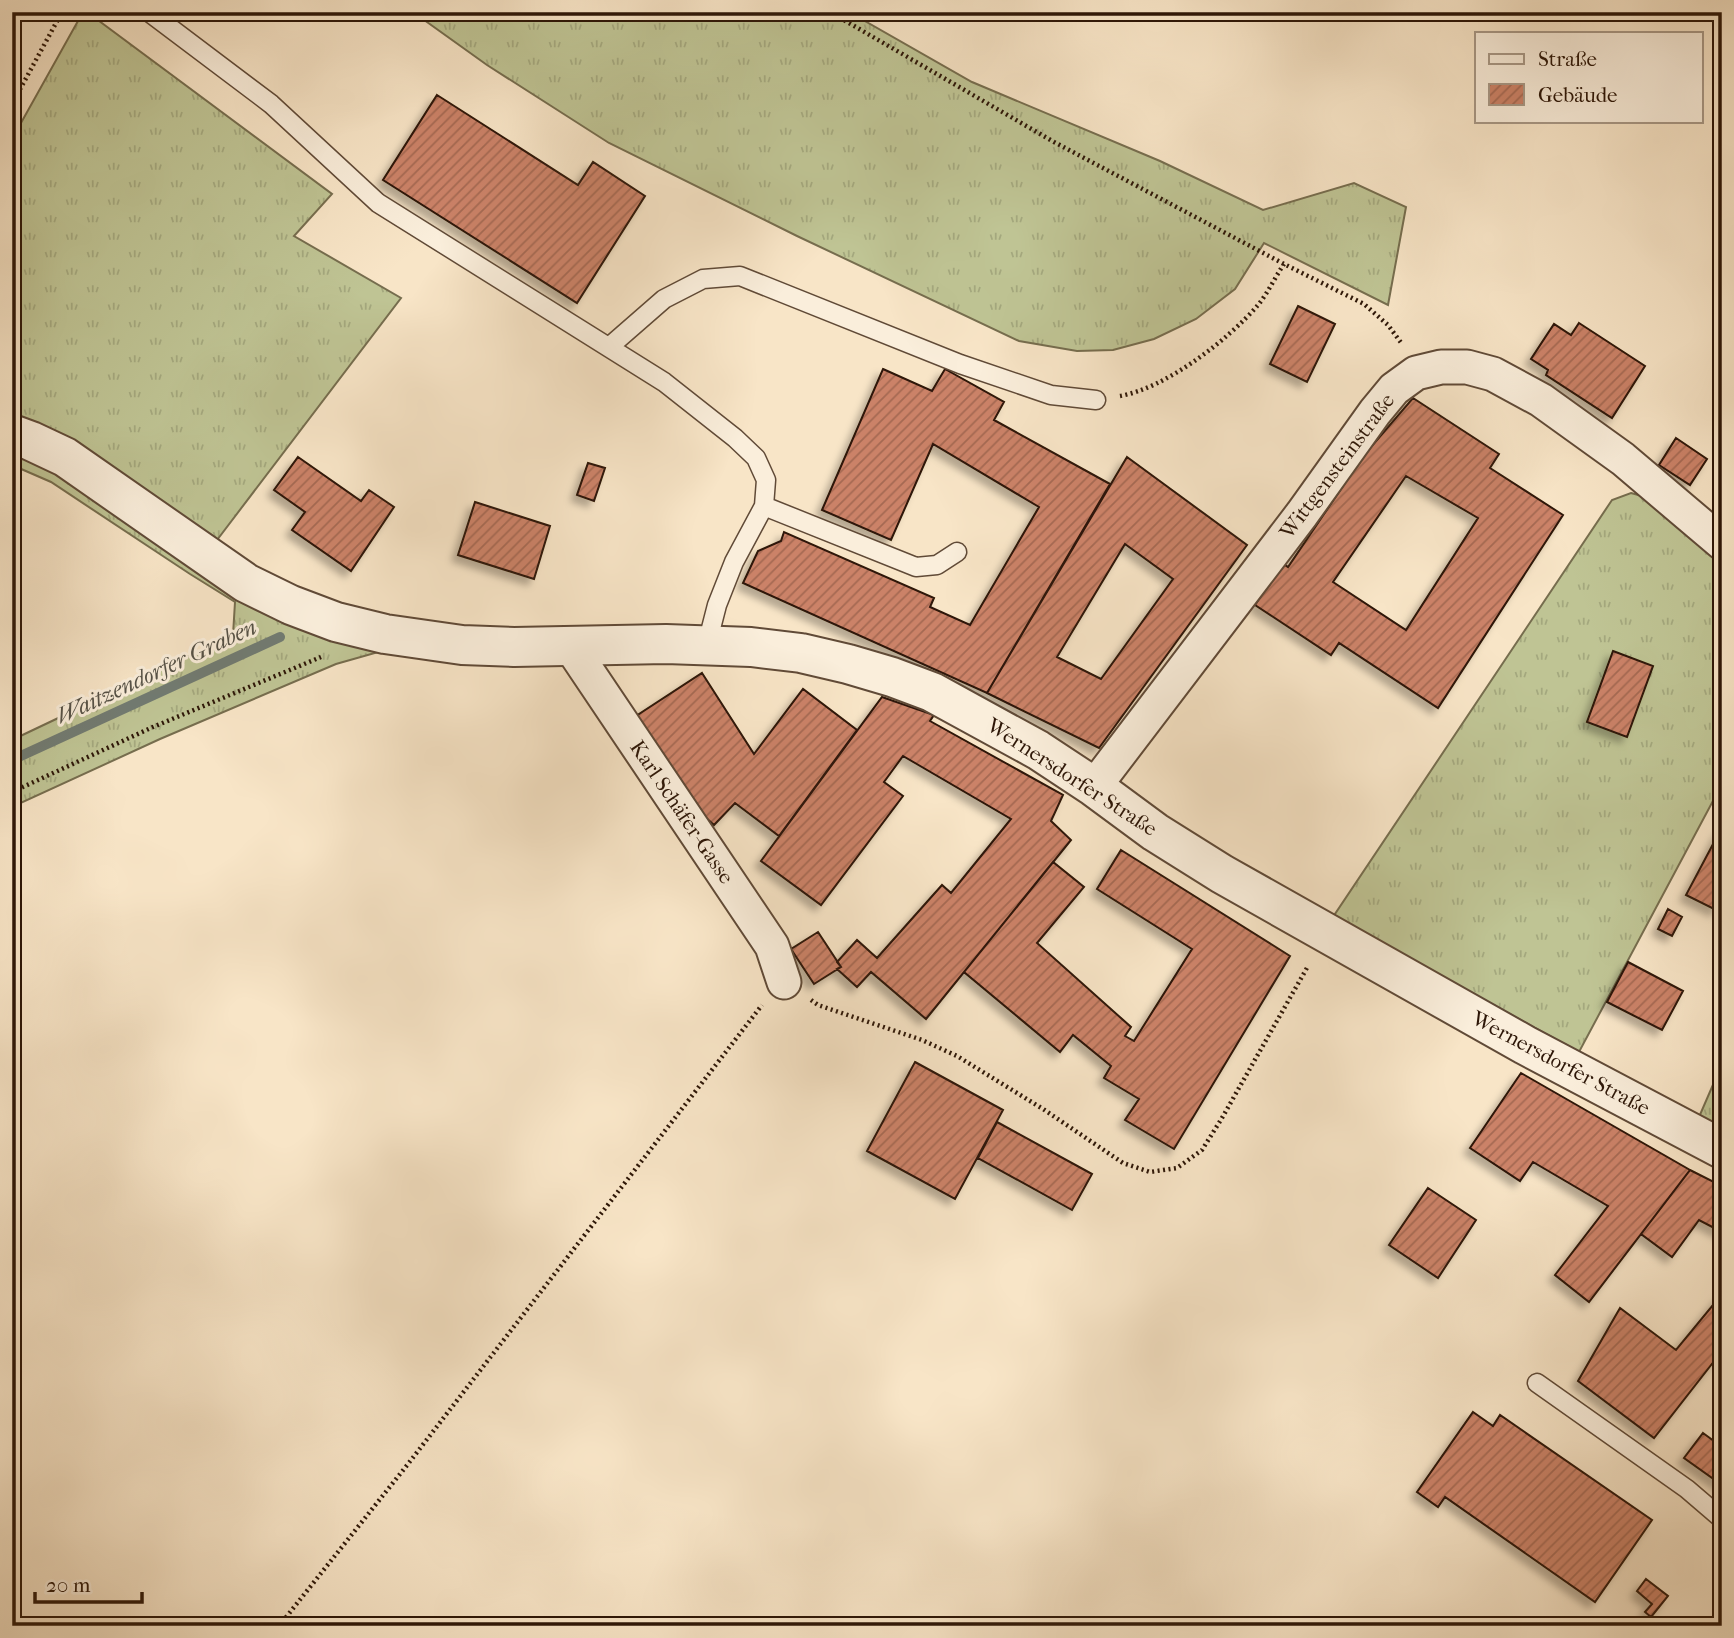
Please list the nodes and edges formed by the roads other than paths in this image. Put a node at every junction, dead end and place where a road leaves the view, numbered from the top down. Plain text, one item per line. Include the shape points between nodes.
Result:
1 (149, 12) edge
2 (609, 347) junction
3 (1096, 400) road end
4 (12, 434) edge
5 (764, 506) junction
6 (1719, 537) edge
7 (957, 552) dead end
8 (707, 645) junction
9 (571, 647) junction
10 (1094, 787) junction
11 (784, 982) road end
12 (1722, 1149) edge
13 (1537, 1383) dead end
14 (1722, 1519) edge

1 - 2 lane via 271,104 378,203
2 - 3 lane via 664,299 703,279 740,276 960,364 1051,395
2 - 5 lane via 663,382 756,458 766,480
4 - 9 street, Wernersdorfer Straße via 65,457 246,583 291,605 385,635 462,645
5 - 7 lane via 916,567 937,565
5 - 8 lane via 734,562
6 - 10 street, Wittgensteinstraße via 1587,431 1493,374 1467,367 1416,373 1394,389 1375,412
8 - 9 street, Wernersdorfer Straße
8 - 10 street, Wernersdorfer Straße via 802,653 902,680 977,715
9 - 11 street, Karl Schäfer-Gasse via 772,946
10 - 12 street, Wernersdorfer Straße via 1155,832 1326,934
13 - 14 lane

